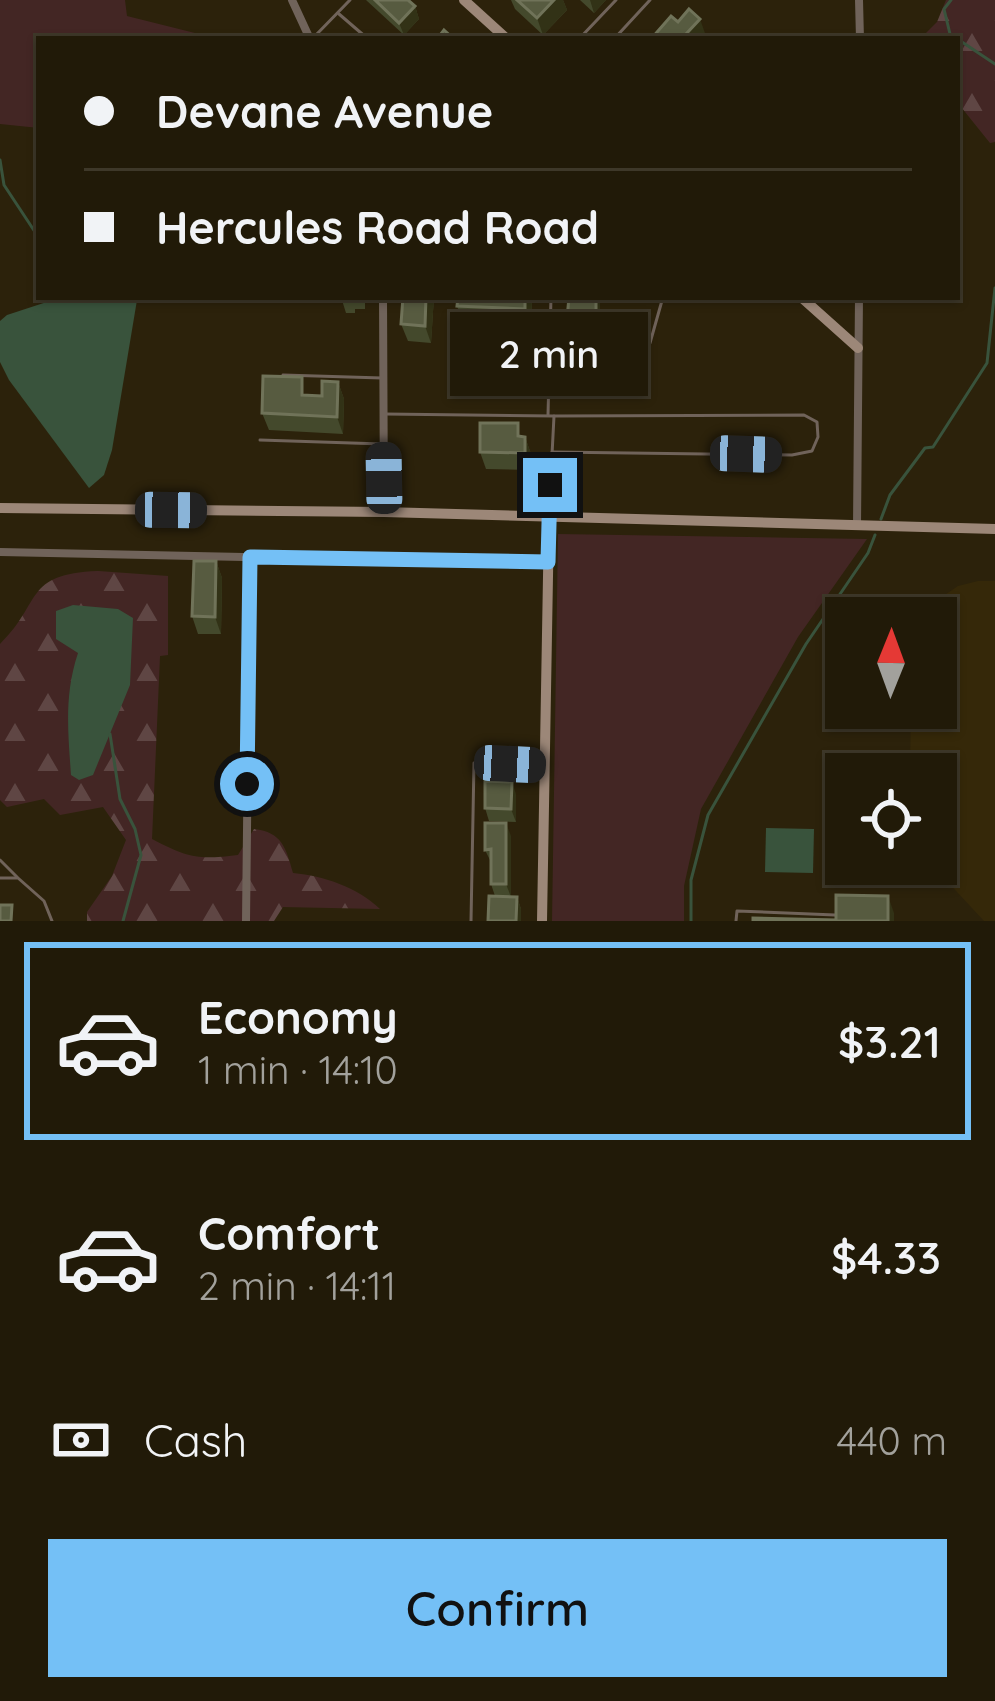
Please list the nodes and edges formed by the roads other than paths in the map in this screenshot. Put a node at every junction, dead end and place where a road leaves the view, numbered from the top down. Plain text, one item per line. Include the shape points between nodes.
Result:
1 (292, 0) edge
2 (350, 0) edge
3 (464, 0) edge
4 (616, 0) edge
5 (650, 0) edge
6 (859, 0) edge
7 (338, 13) junction
8 (315, 36) edge
9 (318, 36) edge
10 (365, 36) edge
11 (504, 36) edge
12 (582, 36) edge
13 (617, 36) edge
14 (860, 36) edge
15 (383, 300) edge
16 (550, 300) edge
17 (662, 300) edge
18 (803, 300) edge
19 (859, 300) edge
20 (858, 347) junction
21 (283, 375) edge
22 (383, 378) junction
23 (548, 393) junction
24 (384, 414) junction
25 (551, 416) junction
26 (260, 440) dead end
27 (384, 444) junction
28 (553, 452) junction
29 (0, 498) edge
30 (0, 508) edge
31 (384, 512) junction
32 (548, 519) junction
33 (857, 526) junction
34 (995, 529) edge
35 (0, 552) edge
36 (250, 557) junction
37 (442, 561) joint
38 (548, 562) junction
39 (546, 766) junction
40 (0, 860) edge
41 (0, 878) edge
42 (18, 878) junction
43 (836, 915) edge
44 (52, 921) edge
45 (245, 921) edge
46 (471, 921) edge
47 (542, 921) edge
48 (736, 921) edge

1 - 8 street
2 - 7 lane
3 - 11 street
4 - 12 lane
5 - 13 lane
6 - 14 street
7 - 9 lane
7 - 10 lane
15 - 22 street
16 - 23 lane
17 - 23 lane via 650,343 595,359
18 - 20 street
19 - 20 street
20 - 33 street
21 - 22 lane
22 - 24 street
23 - 25 lane
24 - 25 lane
24 - 27 street
25 - 28 lane
25 - 28 lane via 804,415 817,422 818,437 812,451 792,455
26 - 27 lane
27 - 31 street
28 - 32 lane
29 - 30 lane
30 - 31 street
31 - 32 street
32 - 33 street
32 - 38 street
33 - 34 street
35 - 36 street
36 - 37 street
36 - 45 street
37 - 38 lane
38 - 39 street
39 - 46 lane via 474,763
39 - 47 street
40 - 42 lane
41 - 42 lane
42 - 44 lane via 44,901
43 - 48 lane via 736,911

